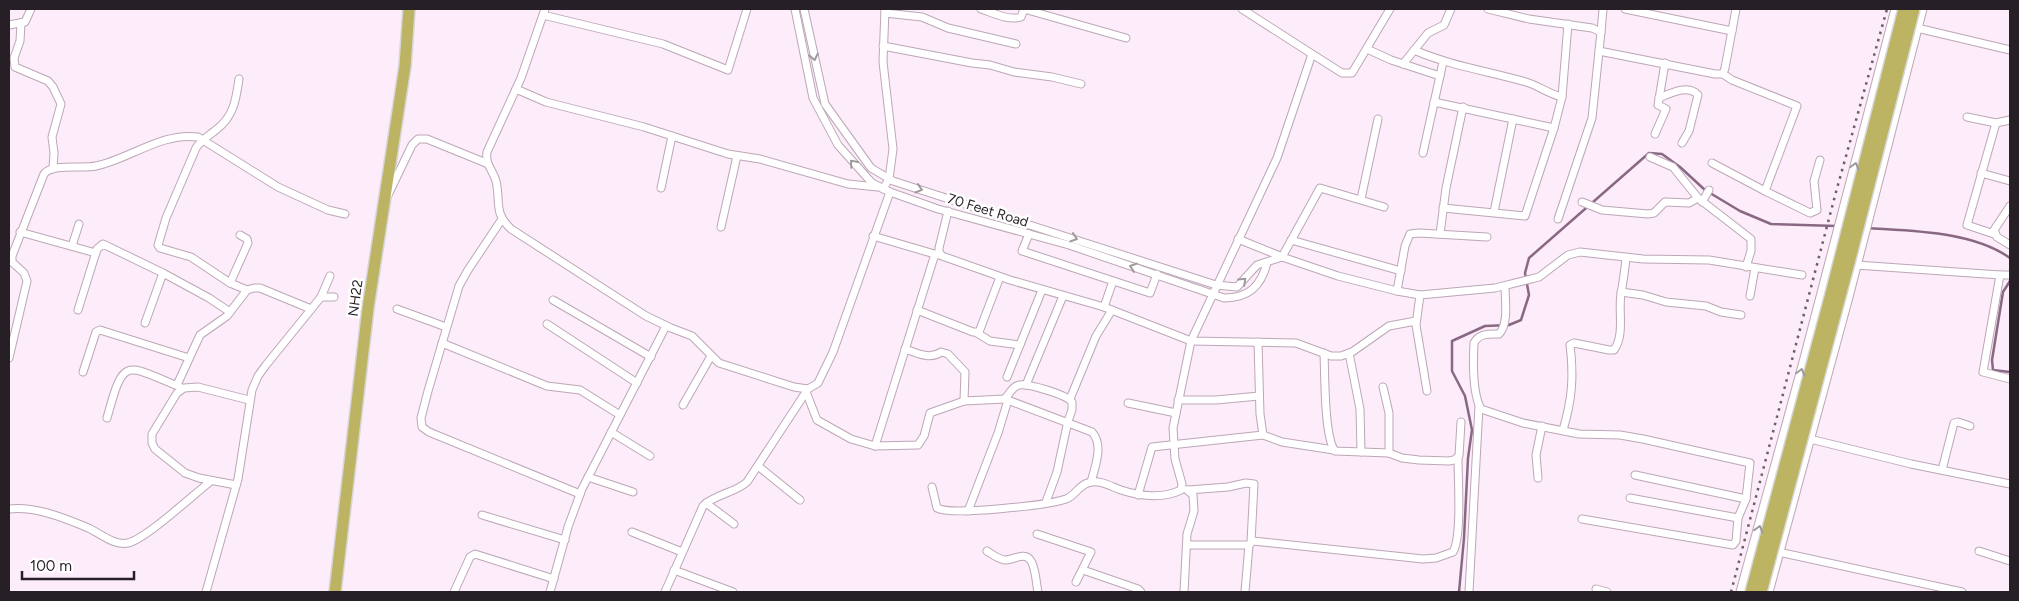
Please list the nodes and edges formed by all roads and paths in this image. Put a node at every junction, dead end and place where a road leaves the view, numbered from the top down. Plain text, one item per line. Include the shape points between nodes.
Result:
1 (31, 9) edge
2 (409, 9) edge
3 (747, 9) edge
4 (795, 9) edge
5 (804, 9) edge
6 (981, 9) edge
7 (1024, 9) edge
8 (1242, 9) edge
9 (1390, 9) edge
10 (1450, 9) edge
11 (1488, 9) edge
12 (1603, 9) edge
13 (1625, 9) edge
14 (1736, 9) edge
15 (1896, 9) edge
16 (1904, 9) edge
17 (1914, 9) edge
18 (1922, 9) edge
19 (885, 11) edge
20 (544, 12) edge
21 (21, 23) junction
22 (9, 24) edge
23 (1568, 24) junction
24 (1917, 28) junction
25 (1732, 31) junction
26 (1601, 32) junction
27 (1126, 38) dead end
28 (1016, 44) dead end
29 (883, 46) junction
30 (1367, 49) junction
31 (1414, 50) junction
32 (1599, 50) junction
33 (2010, 50) edge
34 (1312, 54) junction
35 (1443, 62) junction
36 (1666, 63) junction
37 (1403, 64) junction
38 (1723, 74) junction
39 (1440, 76) junction
40 (239, 79) dead end
41 (1081, 84) dead end
42 (516, 90) junction
43 (821, 93) junction
44 (812, 95) junction
45 (1562, 97) junction
46 (1659, 98) junction
47 (1434, 102) junction
48 (1463, 107) junction
49 (1967, 117) dead end
50 (1378, 119) dead end
51 (1513, 119) junction
52 (2010, 120) edge
53 (1996, 124) junction
54 (1554, 128) junction
55 (1655, 134) dead end
56 (672, 136) junction
57 (202, 140) junction
58 (1682, 143) dead end
59 (1423, 153) dead end
60 (737, 156) junction
61 (1650, 157) dead end
62 (1820, 160) dead end
63 (486, 162) junction
64 (1712, 163) dead end
65 (53, 169) junction
66 (1981, 173) junction
67 (889, 179) junction
68 (2010, 181) edge
69 (660, 188) dead end
70 (884, 190) junction
71 (1709, 190) dead end
72 (1765, 191) junction
73 (1361, 199) junction
74 (1702, 199) junction
75 (1584, 203) dead end
76 (383, 204) junction
77 (2010, 206) edge
78 (1384, 207) dead end
79 (1443, 208) junction
80 (948, 212) junction
81 (1494, 212) junction
82 (345, 214) dead end
83 (502, 219) junction
84 (1558, 219) dead end
85 (79, 224) dead end
86 (721, 227) dead end
87 (20, 232) junction
88 (1029, 234) junction
89 (1440, 234) junction
90 (1994, 234) junction
91 (240, 235) dead end
92 (874, 236) junction
93 (1487, 238) dead end
94 (1238, 239) junction
95 (1291, 240) junction
96 (72, 246) junction
97 (2010, 246) edge
98 (96, 253) junction
99 (938, 255) junction
100 (1282, 257) junction
101 (1626, 258) junction
102 (10, 263) edge
103 (1267, 263) junction
104 (1856, 266) junction
105 (1746, 267) junction
106 (1755, 268) junction
107 (1401, 271) junction
108 (163, 273) junction
109 (1156, 274) junction
110 (1827, 274) junction
111 (1802, 275) dead end
112 (2006, 275) edge
113 (330, 276) dead end
114 (1000, 277) junction
115 (1852, 280) junction
116 (1113, 281) junction
117 (230, 283) junction
118 (1216, 285) junction
119 (1505, 286) junction
120 (247, 290) junction
121 (1042, 290) junction
122 (1396, 291) junction
123 (1621, 292) junction
124 (1212, 293) junction
125 (1420, 295) junction
126 (1063, 296) junction
127 (1750, 296) dead end
128 (321, 297) junction
129 (334, 297) dead end
130 (553, 300) dead end
131 (1104, 307) junction
132 (310, 309) junction
133 (396, 309) dead end
134 (78, 310) dead end
135 (918, 310) junction
136 (1112, 310) junction
137 (230, 312) junction
138 (1741, 315) dead end
139 (1416, 321) junction
140 (144, 323) dead end
141 (547, 324) dead end
142 (666, 326) junction
143 (446, 327) junction
144 (976, 333) junction
145 (1191, 341) junction
146 (1258, 342) junction
147 (442, 343) junction
148 (1020, 345) junction
149 (905, 349) junction
150 (1324, 353) junction
151 (1349, 353) junction
152 (712, 356) junction
153 (651, 357) junction
154 (9, 358) edge
155 (189, 358) junction
156 (83, 372) dead end
157 (1007, 377) dead end
158 (2010, 380) edge
159 (637, 383) junction
160 (1026, 385) junction
161 (180, 387) junction
162 (1383, 387) dead end
163 (805, 390) junction
164 (1427, 391) dead end
165 (1259, 396) junction
166 (1006, 399) junction
167 (1070, 399) junction
168 (250, 400) junction
169 (964, 400) junction
170 (1178, 400) junction
171 (1128, 402) dead end
172 (683, 405) dead end
173 (1479, 406) junction
174 (1176, 413) junction
175 (620, 415) junction
176 (107, 418) dead end
177 (1068, 421) junction
178 (1461, 422) dead end
179 (1542, 426) junction
180 (1970, 426) dead end
181 (1563, 430) junction
182 (611, 432) junction
183 (1263, 435) junction
184 (1810, 438) junction
185 (875, 446) junction
186 (1174, 446) junction
187 (1334, 450) junction
188 (1361, 452) junction
189 (1389, 453) junction
190 (650, 456) dead end
191 (1458, 459) junction
192 (758, 466) junction
193 (1942, 470) junction
194 (1636, 475) dead end
195 (588, 477) junction
196 (1538, 478) dead end
197 (211, 481) junction
198 (1091, 482) junction
199 (2010, 484) edge
200 (236, 485) junction
201 (932, 487) dead end
202 (1185, 490) junction
203 (633, 492) dead end
204 (580, 494) junction
205 (1138, 495) junction
206 (1630, 498) dead end
207 (1746, 498) junction
208 (800, 500) dead end
209 (1046, 502) junction
210 (706, 503) junction
211 (9, 509) edge
212 (968, 511) junction
213 (482, 515) dead end
214 (1732, 516) junction
215 (1582, 519) dead end
216 (734, 524) dead end
217 (632, 532) dead end
218 (1037, 534) dead end
219 (564, 540) junction
220 (1250, 544) junction
221 (1187, 545) junction
222 (1754, 546) junction
223 (987, 551) dead end
224 (1979, 551) dead end
225 (682, 552) junction
226 (1779, 552) junction
227 (2010, 561) edge
228 (674, 570) junction
229 (1083, 570) junction
230 (554, 580) junction
231 (1076, 582) dead end
232 (1596, 589) dead end
233 (206, 592) edge
234 (335, 592) edge
235 (454, 592) edge
236 (550, 592) edge
237 (664, 592) edge
238 (733, 592) edge
239 (1038, 592) edge
240 (1141, 592) edge
241 (1184, 592) edge
242 (1245, 592) edge
243 (1469, 592) edge
244 (1607, 592) edge
245 (1741, 592) edge
246 (1751, 592) edge
247 (1761, 592) edge
248 (1768, 592) edge
249 (1962, 592) edge

1 - 21 street via 28,18
2 - 76 highway, NH22 via 405,66
3 - 20 street via 728,70 662,44
4 - 44 street, 70 Feet Road
5 -> 43 street, 70 Feet Road
6 - 7 street via 1018,19
7 - 27 street
8 - 34 street
9 - 30 street
10 - 31 street via 1444,25 1432,30
11 - 23 street
12 - 26 street
13 - 25 street
14 - 25 street
110 -> 15 street
16 - 246 highway, bridge
17 - 247 highway, bridge
18 - 24 street
19 - 28 street via 922,17 948,28
19 - 29 street
20 - 42 street
21 - 22 street
21 - 65 street via 14,64 48,81 54,87 60,104 52,137
23 - 26 street
23 - 45 street
24 - 33 street
24 - 104 street
25 - 38 street
26 - 32 street
29 - 41 street
29 - 67 street via 888,118 894,149
30 - 34 street via 1352,73 1347,74
30 - 37 street
31 - 35 street
31 - 37 street
32 - 36 street
32 - 84 street via 1592,118
34 - 94 street via 1277,158
35 - 39 street
35 - 45 street via 1535,85
36 - 38 street
36 - 46 street
37 - 39 street
38 - 72 street via 1797,106
39 - 47 street
40 - 57 street via 231,114
42 - 56 street via 546,102
42 - 63 street via 487,152
43 - 44 street
43 - 67 street, 70 Feet Road via 828,110 867,162
70 -> 44 street, 70 Feet Road via 867,178 838,145
45 - 54 street
46 - 55 street via 1658,105 1666,109
46 - 58 street via 1684,90 1698,95 1689,130
47 - 48 street
47 - 59 street
48 - 51 street
48 - 79 street
49 - 53 street
50 - 73 street
51 - 54 street
51 - 81 street
52 - 53 street
53 - 66 street
54 - 81 street via 1525,216
56 - 60 street
56 - 69 street
57 - 65 street via 192,136 167,139 102,164
57 - 82 street via 278,188
57 - 117 street via 166,218 158,245 191,257
60 - 70 street
60 - 86 street
61 - 74 street via 1673,167
62 - 72 street via 1814,181 1817,210 1806,212
63 - 76 street via 428,139 418,139
63 - 83 street via 497,183
64 - 72 street
65 - 87 street via 44,174
66 - 68 street
66 - 90 street via 1967,225
67 - 70 street
67 -> 118 street, 70 Feet Road
70 - 80 street, 70 Feet Road
70 - 92 street
71 - 74 street
73 - 78 street
73 - 95 street via 1320,188
74 - 75 street via 1689,203 1665,202 1652,214 1610,211
74 - 105 street via 1751,239
76 - 234 highway, NH22
77 - 90 street via 1994,227
79 - 81 street
79 - 89 street
80 - 88 street, 70 Feet Road
80 - 99 street
83 - 142 street via 511,229
83 - 143 street via 459,286
85 - 96 street
87 - 96 street
87 - 102 street
109 -> 88 street, 70 Feet Road
88 - 116 street via 1022,251
89 - 93 street
89 - 107 street via 1410,234
90 - 97 street
91 - 117 street via 248,243
92 - 99 street
92 - 163 street via 834,352 818,383
94 - 100 street
94 - 118 street
95 - 100 street
95 - 107 street
96 - 98 street
98 - 108 street via 99,246 106,245
98 - 134 street
99 - 114 street
99 - 135 street
100 - 103 street
100 - 122 street
101 - 105 street via 1709,260
101 - 119 street via 1574,252 1540,277
101 - 123 street
102 - 154 street via 24,273 27,281
118 -> 103 street, 70 Feet Road via 1237,287 1257,266
103 - 124 street, 70 Feet Road via 1261,279 1246,294 1224,298
104 - 112 street
104 - 115 street
105 - 106 street
106 - 111 street
106 - 127 street
107 - 122 street
108 - 137 street
108 - 140 street
109 - 116 street via 1150,293
109 - 124 street, 70 Feet Road
110 - 115 street
222 -> 110 street
112 - 158 street via 1983,372
113 - 128 street
114 - 121 street
114 - 144 street via 981,330
115 - 184 street
116 - 131 street
117 - 120 street
118 - 124 street
119 - 125 street
119 - 173 street via 1502,330 1499,334 1482,335 1474,343
120 - 132 street via 260,288
120 - 137 street
121 - 126 street
121 - 148 street
122 - 125 street
123 - 138 street
123 - 181 street via 1619,340 1614,350 1570,345 1571,399
124 - 145 street
125 - 139 street
126 - 131 street
126 - 160 street
128 - 129 street
128 - 132 street
130 - 153 street
131 - 136 street
132 - 168 street via 258,376
133 - 143 street
135 - 144 street
135 - 149 street
136 - 145 street
136 - 167 street via 1096,336
137 - 155 street via 200,335
139 - 151 street via 1389,326
139 - 164 street
141 - 159 street
142 - 152 street via 692,336
142 - 153 street
143 - 147 street
144 - 148 street via 990,341
145 - 146 street
145 - 170 street
146 - 150 street via 1296,343
146 - 165 street
147 - 175 street via 547,386 580,390
147 - 204 street via 421,418 422,427
148 - 157 street
149 - 169 street via 930,356 941,352 948,354 965,372
149 - 185 street
150 - 151 street via 1336,356
150 - 187 street
151 - 188 street via 1360,409
152 - 163 street via 719,363
152 - 172 street
153 - 159 street
155 - 156 street via 100,330 96,332
155 - 161 street
159 - 175 street
160 - 166 street via 1016,386
160 - 167 street
161 - 168 street
161 - 176 street via 137,369 125,371 115,390
161 - 197 street via 156,424 152,443 184,473
162 - 189 street via 1388,412
163 - 185 street via 821,423 851,439
163 - 192 street
165 - 170 street
165 - 183 street
166 - 169 street
166 - 177 street
166 - 212 street via 998,433
167 - 177 street via 1073,406
168 - 200 street
169 - 185 street via 930,413 923,440 918,445
170 - 174 street
171 - 174 street
173 - 179 street via 1490,413
173 - 243 street
174 - 186 street
175 - 182 street
177 - 198 street via 1096,435 1098,453
177 - 209 street via 1057,472
178 - 191 street
179 - 181 street
179 - 196 street via 1536,455
180 - 193 street via 1954,423
181 - 207 street via 1643,439 1750,463
182 - 190 street
182 - 195 street
183 - 186 street
183 - 187 street via 1282,442
184 - 193 street
184 - 226 street
186 - 202 street
186 - 205 street via 1152,447
187 - 188 street
188 - 189 street
189 - 191 street via 1409,459
191 - 220 street via 1459,508 1455,547 1450,554 1423,559 1259,541
192 - 208 street
192 - 210 street via 744,485
193 - 199 street
194 - 207 street
195 - 203 street
195 - 204 street
197 - 200 street
197 - 211 street via 129,543 106,538 86,527 35,510
198 - 205 street
198 - 209 street via 1064,500
200 - 233 street
201 - 212 street via 939,509
202 - 205 street via 1172,494
202 - 220 street via 1254,484
202 - 221 street via 1193,495 1194,506
204 - 219 street
206 - 214 street
207 - 214 street
209 - 212 street
210 - 216 street
210 - 225 street
213 - 219 street
214 - 215 street via 1736,541 1733,545
217 - 225 street
218 - 229 street via 1091,552
219 - 230 street
220 - 221 street
220 - 242 street
221 - 241 street
222 - 226 street
222 - 245 street
223 - 239 street via 1003,559 1028,558 1032,562
224 - 227 street
225 - 228 street
226 - 248 street
226 - 249 street
228 - 237 street
228 - 238 street
229 - 231 street
229 - 240 street
230 - 235 street via 476,554 470,557
230 - 236 street
232 - 244 street

